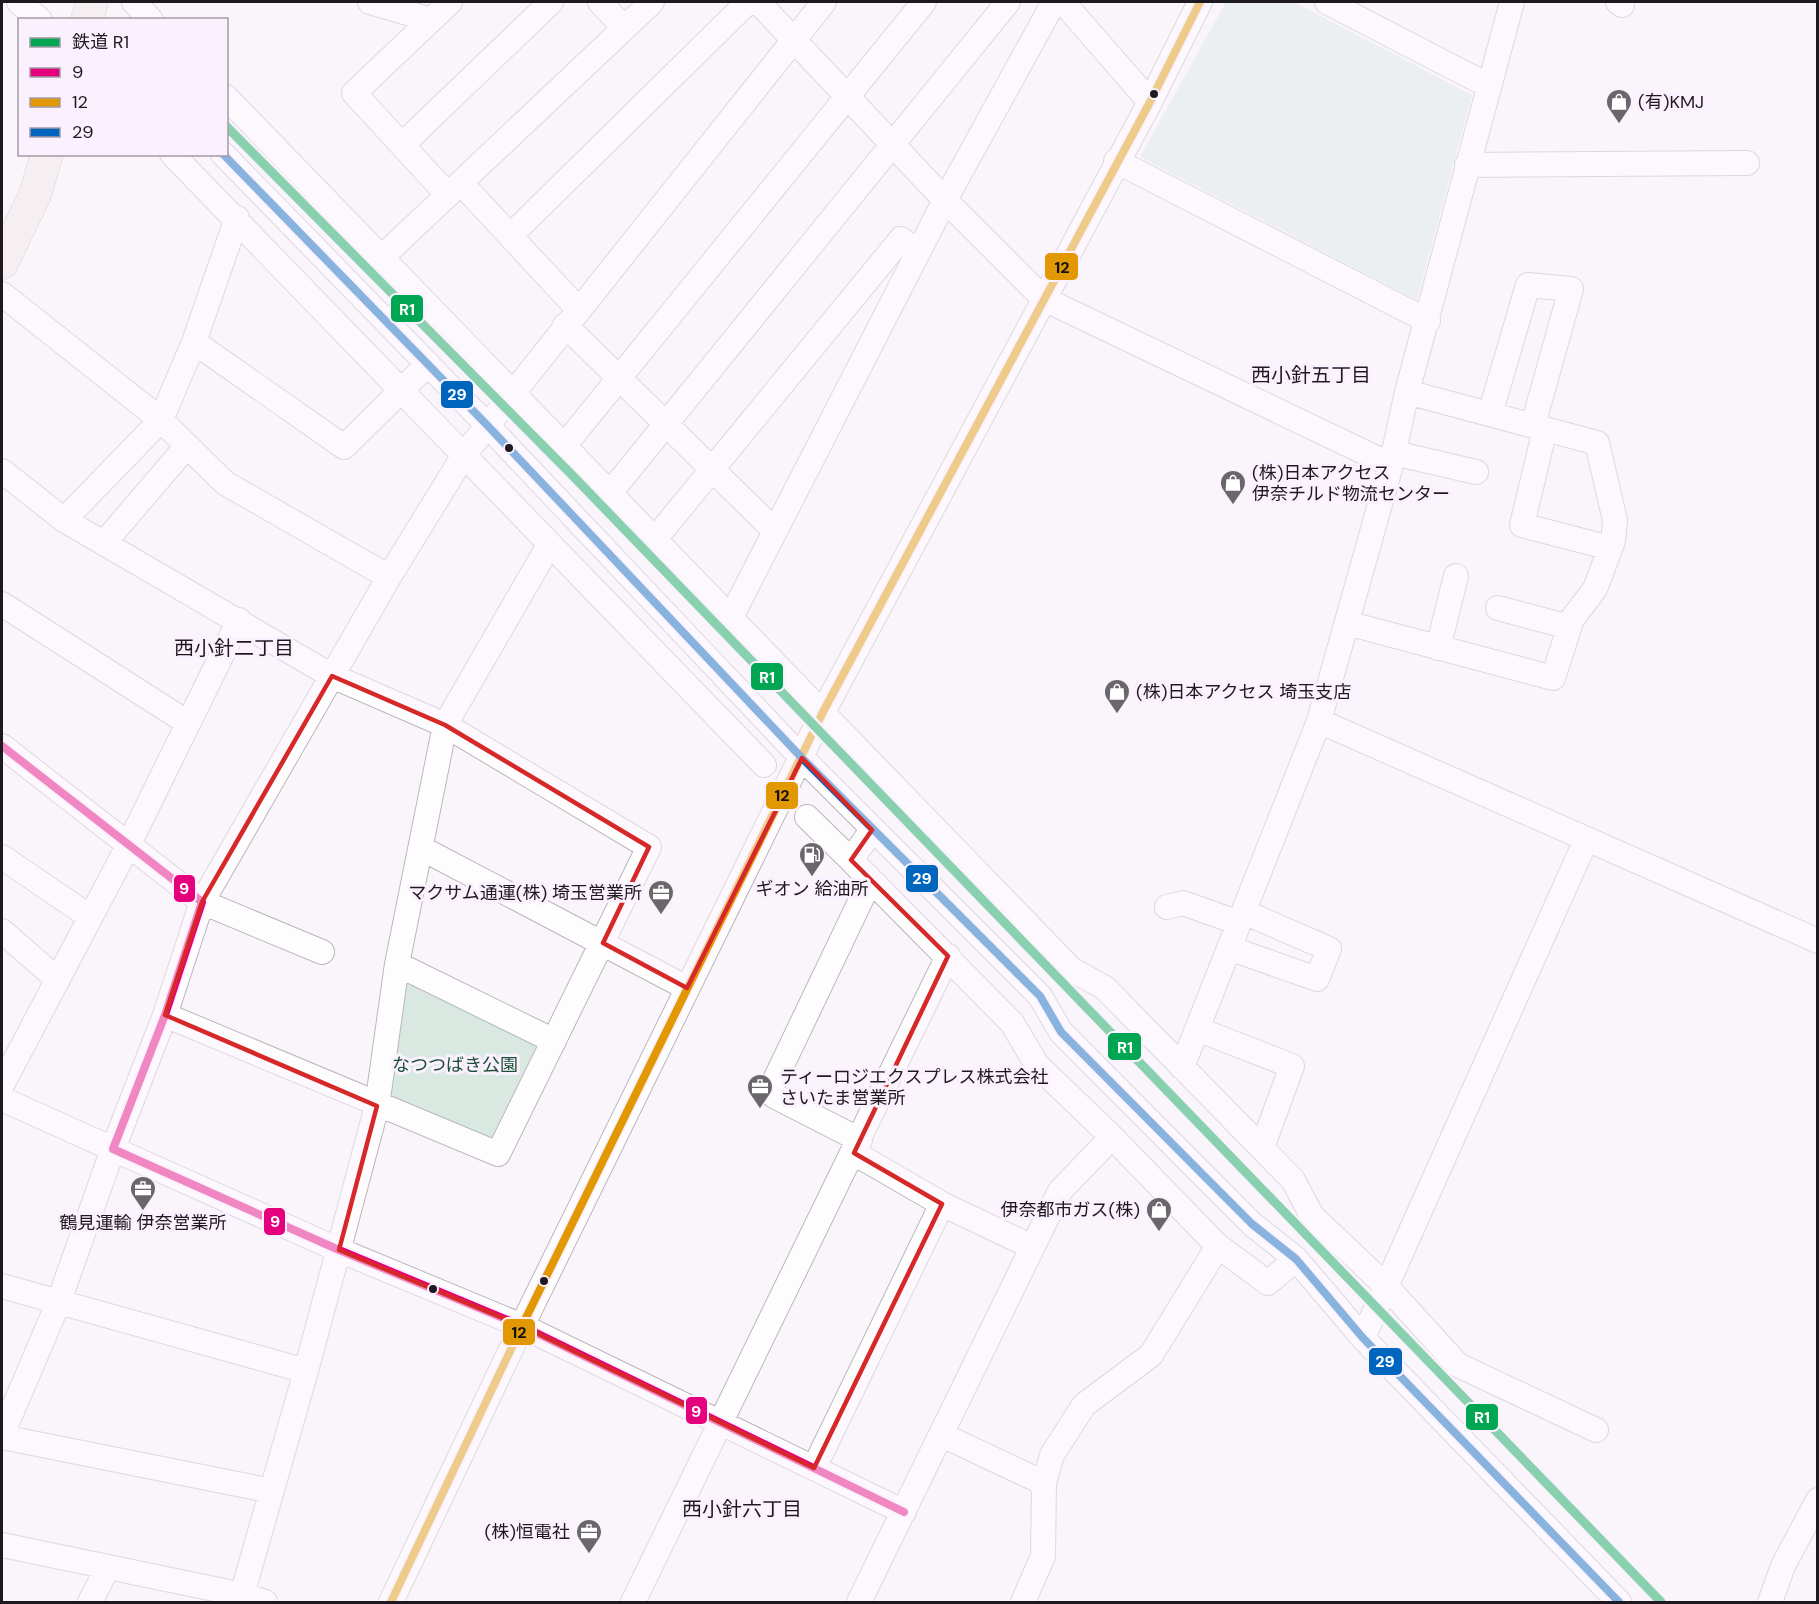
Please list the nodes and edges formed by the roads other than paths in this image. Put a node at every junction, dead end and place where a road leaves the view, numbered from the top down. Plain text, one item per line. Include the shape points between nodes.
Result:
1 (18, 2) edge
2 (134, 2) edge
3 (370, 2) edge
4 (450, 2) edge
5 (550, 2) edge
6 (600, 2) edge
7 (652, 2) edge
8 (748, 2) edge
9 (758, 2) edge
10 (824, 2) edge
11 (924, 2) edge
12 (1008, 2) edge
13 (1054, 2) edge
14 (1063, 2) edge
15 (1200, 2) edge
16 (1327, 2) edge
17 (1512, 2) edge
18 (38, 18) edge
19 (149, 18) edge
20 (431, 20) junction
21 (624, 28) junction
22 (794, 39) junction
23 (1489, 86) junction
24 (848, 97) junction
25 (228, 99) edge
26 (1150, 102) junction
27 (892, 144) junction
28 (402, 145) junction
29 (46, 156) edge
30 (174, 156) edge
31 (225, 156) edge
32 (1116, 161) junction
33 (1746, 164) dead end
34 (1467, 165) junction
35 (454, 189) junction
36 (945, 200) junction
37 (237, 218) junction
38 (510, 236) junction
39 (918, 252) junction
40 (382, 257) junction
41 (2, 264) edge
42 (2, 294) edge
43 (1044, 298) junction
44 (571, 317) junction
45 (1428, 321) junction
46 (194, 342) junction
47 (428, 364) junction
48 (619, 378) junction
49 (403, 391) junction
50 (512, 392) junction
51 (1407, 392) junction
52 (1490, 414) junction
53 (161, 420) junction
54 (487, 425) junction
55 (667, 425) junction
56 (1539, 427) junction
57 (187, 446) junction
58 (564, 446) junction
59 (464, 455) junction
60 (1392, 459) junction
61 (2, 471) edge
62 (713, 471) junction
63 (1476, 472) dead end
64 (548, 489) junction
65 (610, 493) junction
66 (523, 518) junction
67 (64, 520) junction
68 (775, 531) junction
69 (655, 539) junction
70 (104, 543) junction
71 (549, 544) junction
72 (1610, 548) junction
73 (1456, 576) dead end
74 (389, 577) junction
75 (2, 604) edge
76 (1498, 608) dead end
77 (731, 617) junction
78 (239, 620) junction
79 (1347, 623) junction
80 (1569, 627) junction
81 (1438, 648) junction
82 (332, 676) junction
83 (823, 712) junction
84 (1319, 721) junction
85 (188, 723) junction
86 (445, 725) junction
87 (2, 746) edge
88 (802, 758) junction
89 (764, 765) dead end
90 (807, 818) dead end
91 (872, 830) junction
92 (1586, 840) junction
93 (128, 846) junction
94 (421, 848) junction
95 (2, 856) edge
96 (851, 860) junction
97 (870, 881) junction
98 (202, 902) junction
99 (1167, 907) dead end
100 (90, 917) junction
101 (1241, 918) junction
102 (2, 931) edge
103 (1818, 941) edge
104 (603, 943) junction
105 (1229, 948) junction
106 (322, 952) dead end
107 (948, 956) junction
108 (397, 964) junction
109 (58, 980) junction
110 (687, 988) junction
111 (165, 1015) junction
112 (1197, 1029) junction
113 (554, 1041) junction
114 (1182, 1067) junction
115 (2, 1086) edge
116 (2, 1099) edge
117 (377, 1106) junction
118 (1112, 1137) junction
119 (857, 1147) junction
120 (1262, 1148) junction
121 (112, 1149) junction
122 (942, 1204) junction
123 (1032, 1246) junction
124 (1218, 1246) junction
125 (339, 1250) junction
126 (1296, 1259) junction
127 (2, 1286) edge
128 (1387, 1287) junction
129 (59, 1301) junction
130 (522, 1326) junction
131 (1363, 1338) junction
132 (306, 1371) junction
133 (721, 1423) junction
134 (1596, 1430) dead end
135 (2, 1436) edge
136 (942, 1436) junction
137 (814, 1468) junction
138 (1044, 1483) junction
139 (272, 1491) junction
140 (1817, 1503) edge
141 (904, 1512) junction
142 (2, 1545) edge
143 (108, 1567) junction
144 (249, 1600) edge
145 (90, 1602) edge
146 (391, 1602) edge
147 (633, 1602) edge
148 (859, 1602) edge
149 (1023, 1602) edge
150 (1619, 1602) edge
151 (1770, 1602) edge

1 - 18 street
2 - 19 street
3 - 20 street
4 - 20 street
5 - 28 street
6 - 21 street
7 - 21 street
8 - 38 street
9 - 22 street
10 - 22 street
11 - 24 street
12 - 27 street
13 - 36 street
14 - 26 street
15 - 26 street
16 - 23 street
17 - 23 street
20 - 28 street via 354,93
21 - 35 street
22 - 24 street
22 - 44 street
23 - 34 street
24 - 27 street
24 - 48 street
25 - 40 street
26 - 32 street
27 - 36 street
27 - 55 street
28 - 35 street
29 - 41 main road via 35,195
30 - 37 street
31 - 47 street
32 - 43 street
32 - 45 street
33 - 34 street
34 - 45 street
35 - 38 street
35 - 40 street
36 - 39 street
36 - 43 street
37 - 46 street
37 - 49 street
38 - 44 street
39 - 62 street via 901,239
39 - 68 street
40 - 50 street
42 - 53 street
43 - 60 street
43 - 83 street
44 - 48 street
44 - 50 street
45 - 51 street
46 - 49 street via 344,447
46 - 53 street
47 - 49 street
47 - 54 street
48 - 55 street
48 - 58 street
49 - 59 street
50 - 54 street
50 - 58 street
51 - 52 street
51 - 60 street
52 - 56 street
52 - 56 street via 1528,285 1571,289
53 - 57 street
53 - 67 street
54 - 59 street
54 - 64 street
55 - 62 street
55 - 65 street
56 - 72 street via 1598,443 1615,520
56 - 72 street via 1522,525
57 - 70 street
57 - 74 street via 225,483
58 - 65 street
59 - 66 street
59 - 74 street
60 - 63 street
60 - 79 street
61 - 67 street
62 - 68 street
62 - 69 street
64 - 66 street
64 - 88 street
65 - 69 street
66 - 71 street
67 - 70 street
68 - 77 street
69 - 77 street
70 - 78 street
71 - 86 street
71 - 89 street
72 - 80 street via 1595,589
73 - 81 street
74 - 82 street
75 - 85 street
76 - 80 street
77 - 83 street
78 - 82 street
78 - 85 street
79 - 81 street
79 - 84 street
80 - 81 street via 1553,678
82 - 86 street
82 - 98 street
83 - 88 street
83 - 114 street via 1071,969 1105,988
84 - 92 street
84 - 101 street
85 - 93 street
86 - 94 street
86 - 104 street via 650,847
87 - 93 street
88 - 91 street
88 - 110 street
90 - 96 street
91 - 96 street
91 - 126 street via 1040,996 1061,1032 1235,1208
92 - 103 street
92 - 128 street
93 - 98 street
93 - 100 street
94 - 104 street
94 - 108 street
95 - 100 street
96 - 97 street
97 - 107 street
97 - 119 street via 772,1086 774,1096
98 - 106 street
98 - 111 street
99 - 101 street via 1183,903
100 - 109 street
101 - 105 street
101 - 105 street via 1329,949 1317,980
102 - 109 street
104 - 110 street
104 - 113 street
105 - 112 street
107 - 118 street via 1012,1023 1037,1065
107 - 119 street
108 - 113 street
108 - 117 street
109 - 115 street
110 - 130 street
111 - 117 street
111 - 121 street
112 - 114 street
112 - 120 street via 1292,1066
113 - 117 street via 498,1154
114 - 120 street
116 - 121 street
117 - 125 street
118 - 123 street via 1060,1191
118 - 124 street
119 - 122 street
119 - 133 street
120 - 128 street via 1293,1180 1312,1216
121 - 125 street
121 - 129 street
122 - 123 street
122 - 137 street
123 - 136 street
124 - 126 street via 1268,1283
124 - 138 street via 1152,1356 1084,1405 1052,1455
125 - 130 street
125 - 132 street
126 - 131 street
127 - 129 street
128 - 131 street
128 - 134 street via 1458,1365
129 - 132 street
129 - 135 street
130 - 133 street
130 - 146 street
131 - 150 street
132 - 139 street
133 - 137 street
133 - 147 street
135 - 139 street
136 - 138 street
136 - 141 street
137 - 141 street
138 - 149 street via 1043,1556
139 - 144 street
140 - 151 street via 1783,1566
141 - 148 street
142 - 143 street
143 - 144 street
143 - 145 street

